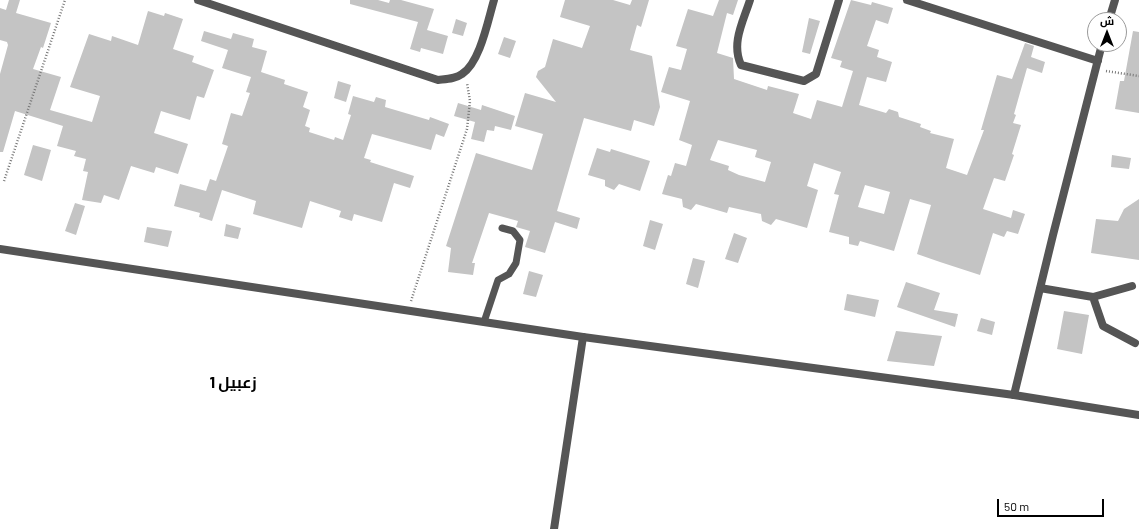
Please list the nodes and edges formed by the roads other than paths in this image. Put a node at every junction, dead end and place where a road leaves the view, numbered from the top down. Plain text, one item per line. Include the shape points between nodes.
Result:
1 (198, 0) edge
2 (494, 0) edge
3 (750, 0) edge
4 (839, 0) edge
5 (907, 0) edge
6 (1115, 0) edge
7 (1111, 12) edge
8 (1100, 52) edge
9 (1097, 65) junction
10 (502, 228) dead end
11 (0, 249) edge
12 (1132, 286) dead end
13 (1040, 288) junction
14 (1093, 298) junction
15 (484, 322) junction
16 (583, 337) junction
17 (1136, 343) dead end
18 (1014, 395) junction
19 (1139, 415) edge
20 (554, 529) edge

1 - 2 street via 438,80 452,79 473,63
3 - 4 street via 737,40 737,54 741,65 804,81 816,74
5 - 9 street
6 - 7 street
8 - 9 street
9 - 13 street
10 - 15 lane via 513,231 520,240 518,254 509,274 498,280
11 - 15 street
12 - 14 street
13 - 14 street
13 - 18 street
14 - 17 street via 1103,326
15 - 16 street
16 - 18 street
16 - 20 street
18 - 19 street

